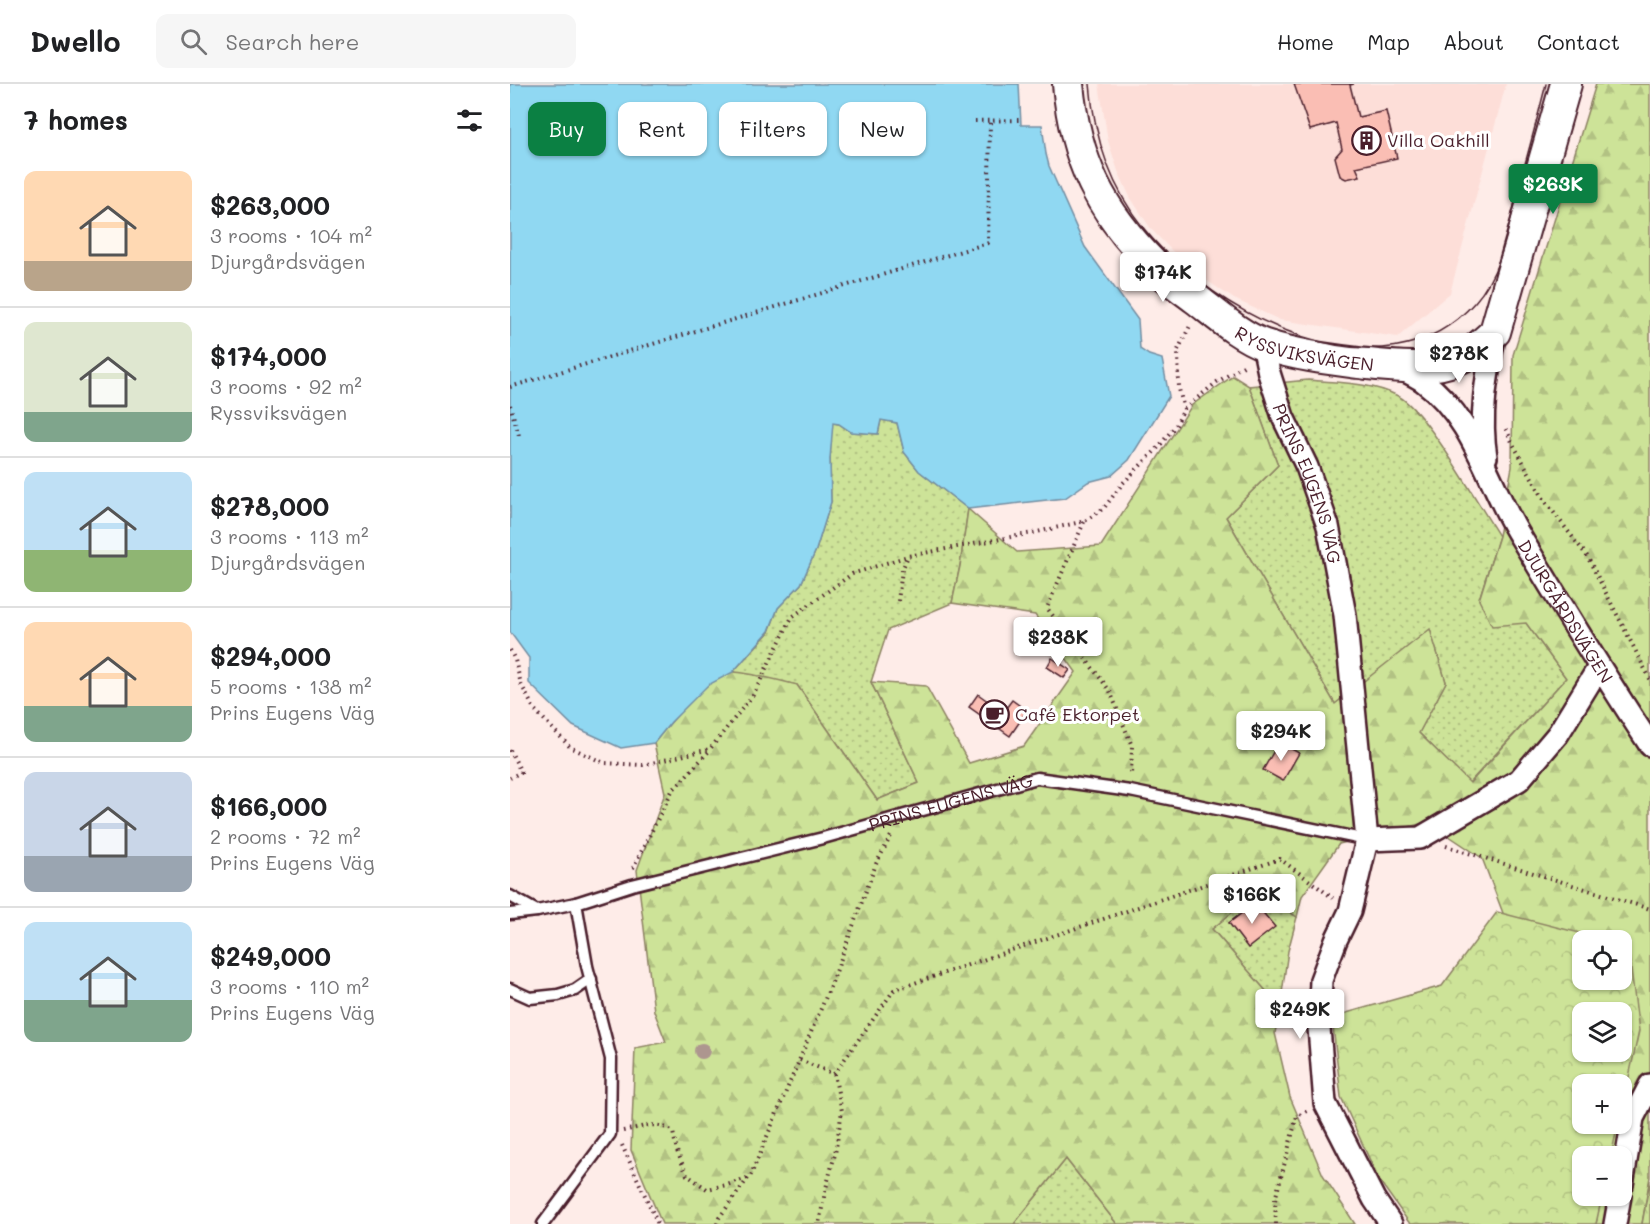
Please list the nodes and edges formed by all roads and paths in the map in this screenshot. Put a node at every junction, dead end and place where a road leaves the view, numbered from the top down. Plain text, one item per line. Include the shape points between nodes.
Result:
1 (1068, 84) edge
2 (1566, 84) edge
3 (1020, 120) dead end
4 (975, 121) dead end
5 (990, 121) junction
6 (1191, 323) dead end
7 (1495, 332) junction
8 (1254, 355) junction
9 (1399, 368) junction
10 (510, 387) edge
11 (510, 405) edge
12 (1184, 409) junction
13 (1505, 425) dead end
14 (520, 439) dead end
15 (1488, 472) junction
16 (1084, 521) junction
17 (908, 556) junction
18 (898, 601) dead end
19 (510, 650) edge
20 (1599, 667) junction
21 (1650, 679) edge
22 (1650, 745) edge
23 (710, 749) junction
24 (510, 750) edge
25 (510, 778) edge
26 (1130, 791) junction
27 (903, 815) junction
28 (1420, 838) junction
29 (1367, 840) junction
30 (633, 885) junction
31 (510, 896) edge
32 (576, 903) junction
33 (1650, 909) edge
34 (537, 911) junction
35 (1350, 911) junction
36 (510, 914) edge
37 (591, 979) junction
38 (510, 989) edge
39 (800, 1060) junction
40 (834, 1074) junction
41 (1650, 1085) edge
42 (1325, 1103) junction
43 (610, 1134) junction
44 (1628, 1146) edge
45 (750, 1177) junction
46 (1618, 1206) edge
47 (545, 1223) edge
48 (658, 1224) edge
49 (717, 1224) edge
50 (819, 1224) edge
51 (1276, 1224) edge
52 (1391, 1224) edge
53 (1615, 1224) edge

1 - 8 street, RYSSVIKSVÄGEN via 1075,136 1092,184 1123,232 1164,274 1236,328
2 - 7 street, DJURGÅRDSVÄGEN
3 - 5 path
4 - 5 path
5 - 10 path via 988,243
6 - 12 path via 1178,350
7 - 9 street via 1471,352 1447,364
7 - 15 street, DJURGÅRDSVÄGEN via 1482,415
8 - 9 street, RYSSVIKSVÄGEN via 1287,351
8 - 12 path
8 - 29 street, PRINS EUGENS VÄG via 1269,373 1328,526 1345,615
9 - 15 street, DJURGÅRDSVÄGEN via 1422,380 1452,409
11 - 14 path
12 - 16 path via 1157,448 1104,508
13 - 21 path via 1545,501 1587,556
15 - 20 street, DJURGÅRDSVÄGEN via 1506,513
16 - 17 path
16 - 26 path via 1047,608 1110,691 1132,746
17 - 18 path
17 - 23 path via 852,574 792,617 753,695
19 - 23 path via 534,709 570,747 604,763 643,765
20 - 22 street, DJURGÅRDSVÄGEN
20 - 28 street, PRINS EUGENS VÄG via 1558,734 1519,780
23 - 30 path via 672,791 632,870
24 - 25 path via 521,772
26 - 27 lane, PRINS EUGENS VÄG via 1037,778
26 - 29 lane, PRINS EUGENS VÄG
27 - 30 lane, PRINS EUGENS VÄG
27 - 39 path via 876,864
28 - 29 street, PRINS EUGENS VÄG
28 - 33 path
29 - 35 street, PRINS EUGENS VÄG
30 - 32 lane, PRINS EUGENS VÄG
31 - 34 lane
32 - 34 lane, PRINS EUGENS VÄG
32 - 37 lane
34 - 36 lane, PRINS EUGENS VÄG
35 - 40 path via 1280,859 894,990
35 - 42 street, PRINS EUGENS VÄG via 1321,980 1319,1028
37 - 38 lane via 558,995 530,998
37 - 43 lane via 611,1059
39 - 40 path
39 - 45 path
40 - 50 path via 842,1111
41 - 44 street via 1633,1118
42 - 51 path via 1297,1116 1275,1200
42 - 52 street, PRINS EUGENS VÄG
43 - 45 path via 664,1126 674,1132 676,1151 687,1175 707,1189
43 - 47 lane
43 - 48 path via 624,1146
45 - 49 path
46 - 53 street

